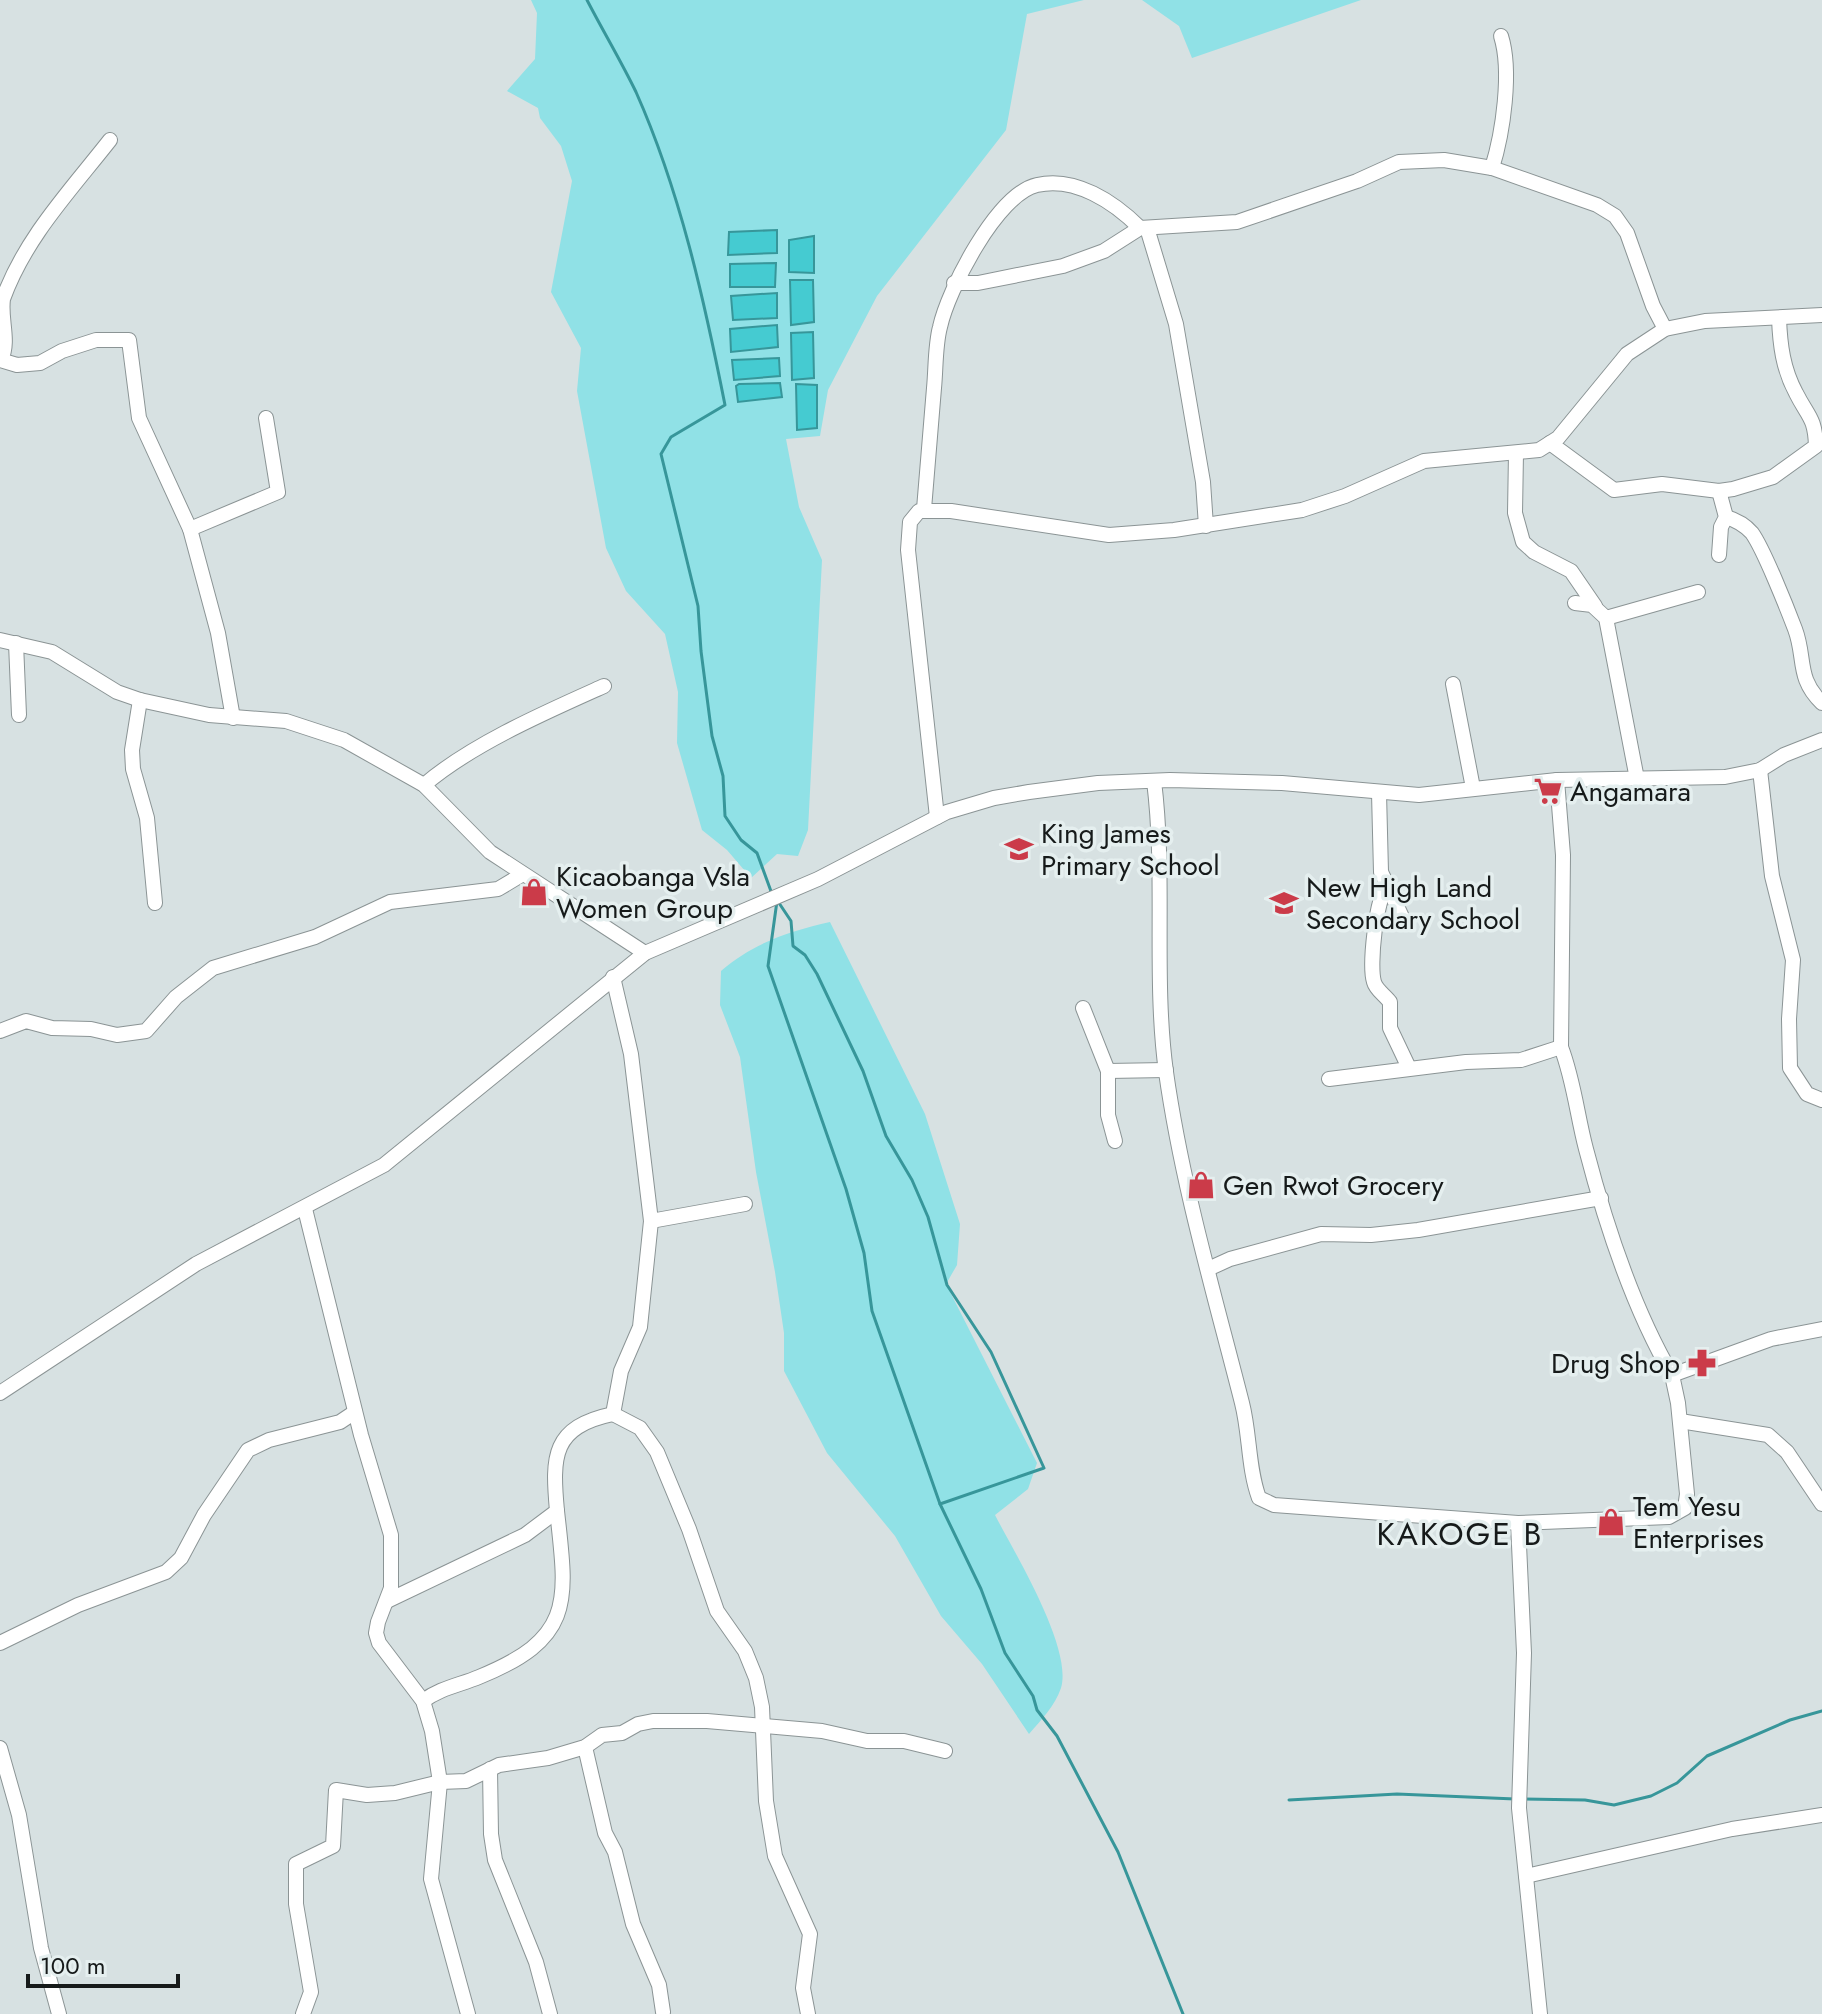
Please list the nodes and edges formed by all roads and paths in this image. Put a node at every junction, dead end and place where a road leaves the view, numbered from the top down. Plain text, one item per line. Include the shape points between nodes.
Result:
1 (1501, 36) dead end
2 (110, 140) dead end
3 (1492, 168) junction
4 (1143, 228) junction
5 (954, 283) junction
6 (1822, 315) edge
7 (1779, 318) junction
8 (1665, 329) junction
9 (0, 360) edge
10 (266, 418) dead end
11 (1819, 426) edge
12 (1550, 443) junction
13 (1819, 444) edge
14 (1516, 453) junction
15 (1719, 491) junction
16 (924, 509) junction
17 (1726, 517) junction
18 (1206, 526) junction
19 (190, 529) junction
20 (1719, 555) dead end
21 (1698, 592) dead end
22 (1575, 603) dead end
23 (1595, 606) junction
24 (1606, 618) junction
25 (0, 640) edge
26 (16, 643) junction
27 (1453, 684) dead end
28 (604, 686) dead end
29 (140, 700) junction
30 (1822, 703) edge
31 (19, 715) dead end
32 (233, 718) junction
33 (1822, 740) edge
34 (1760, 770) junction
35 (1637, 779) junction
36 (1557, 780) junction
37 (1154, 781) junction
38 (424, 785) junction
39 (1473, 788) junction
40 (1379, 793) junction
41 (937, 817) junction
42 (523, 874) junction
43 (1387, 886) junction
44 (155, 903) dead end
45 (1402, 917) dead end
46 (645, 953) junction
47 (613, 977) junction
48 (1083, 1008) dead end
49 (0, 1031) edge
50 (1561, 1047) junction
51 (1409, 1068) junction
52 (1166, 1070) junction
53 (1108, 1071) junction
54 (1329, 1079) dead end
55 (1822, 1100) edge
56 (1115, 1141) dead end
57 (1601, 1198) junction
58 (745, 1204) dead end
59 (305, 1209) junction
60 (651, 1221) junction
61 (1208, 1269) junction
62 (1822, 1329) edge
63 (1672, 1375) junction
64 (0, 1393) edge
65 (355, 1412) junction
66 (613, 1414) junction
67 (1680, 1421) junction
68 (1822, 1504) edge
69 (557, 1511) junction
70 (1518, 1523) junction
71 (387, 1601) junction
72 (0, 1643) edge
73 (423, 1701) junction
74 (762, 1727) junction
75 (585, 1747) junction
76 (0, 1748) edge
77 (945, 1751) dead end
78 (490, 1769) junction
79 (440, 1782) junction
80 (1822, 1815) edge
81 (1526, 1876) junction
82 (663, 2012) edge
83 (59, 2014) edge
84 (303, 2014) edge
85 (468, 2014) edge
86 (550, 2014) edge
87 (808, 2014) edge
88 (1540, 2014) edge

1 - 3 street via 1504,105
2 - 9 street via 17,265 1,307 5,345
3 - 4 street via 1444,160 1406,161 1237,222
3 - 8 street via 1615,216 1627,233
4 - 5 street via 1104,251 1063,266
4 - 5 street via 1074,186 1035,185 998,217
4 - 18 street via 1176,324
5 - 16 street via 939,329
6 - 7 street
7 - 8 street via 1705,321
7 - 11 street via 1782,361 1796,394
8 - 12 street via 1627,354
9 - 19 street via 40,363 96,340 129,340 139,418
10 - 19 street via 278,492
11 - 13 street
12 - 14 street
12 - 15 street via 1609,489 1662,484
13 - 15 street via 1773,477
14 - 18 street via 1424,461 1302,510
14 - 23 street via 1515,513 1523,542 1571,571
15 - 17 street
16 - 18 street via 1100,535
16 - 41 street via 910,522 908,550
17 - 20 street
17 - 30 street via 1752,534 1795,629 1805,679
19 - 32 street via 218,633
21 - 24 street
22 - 23 street
23 - 24 street
24 - 35 street
25 - 26 street
26 - 29 street via 52,652
26 - 31 street
27 - 39 street
28 - 38 street via 523,725
29 - 32 street
29 - 44 street via 133,769 147,818
32 - 38 street via 286,721 321,731
33 - 34 street
34 - 35 street via 1716,778
34 - 55 street via 1772,876 1793,960 1790,1068 1807,1094
35 - 36 street
36 - 39 street
36 - 50 street via 1563,855
37 - 40 street via 1228,780
37 - 41 street via 994,798
37 - 52 street
38 - 42 street via 490,852
39 - 40 street via 1419,795
40 - 43 street via 1381,872
41 - 46 street via 818,879
42 - 46 street
42 - 49 street via 498,889 390,902 315,937 213,968 176,997 146,1031 117,1035 26,1021
43 - 45 street
43 - 51 street via 1379,903 1372,973 1374,986 1390,1002 1390,1028
46 - 47 street
47 - 59 street via 384,1165
47 - 60 street via 631,1054
48 - 53 street
50 - 51 street via 1521,1060
50 - 57 street via 1573,1076 1578,1116
51 - 54 street
52 - 53 street
52 - 61 street
53 - 56 street via 1108,1115
57 - 61 street via 1418,1230 1321,1234
57 - 63 street via 1648,1328
58 - 60 street
59 - 64 street via 196,1264
59 - 65 street
60 - 66 street via 640,1327 621,1371
61 - 70 street via 1243,1404 1259,1498 1274,1505
62 - 63 street via 1746,1347
63 - 67 street
65 - 71 street via 391,1535
65 - 72 street via 340,1422 248,1450 181,1558 166,1572 78,1605
66 - 69 street via 568,1432 559,1441
66 - 74 street via 640,1428 663,1465 717,1611 745,1651 756,1678
67 - 68 street via 1768,1435 1787,1452
67 - 70 street via 1685,1508 1658,1520
69 - 71 street via 525,1535
69 - 73 street via 565,1583 560,1617 527,1652
70 - 81 street via 1524,1653 1519,1793
71 - 73 street via 376,1633 379,1643
73 - 79 street
74 - 75 street via 644,1722 622,1733 602,1735
74 - 77 street via 904,1741
74 - 87 street via 775,1856 810,1934 803,1988
75 - 78 street
75 - 82 street via 605,1833 633,1924 659,1985
76 - 83 street
78 - 79 street via 466,1781
78 - 86 street via 495,1860 536,1962
79 - 84 street via 395,1793 336,1790 333,1846 296,1864 296,1904 311,1992
79 - 85 street via 431,1879
80 - 81 street via 1732,1829
81 - 88 street

